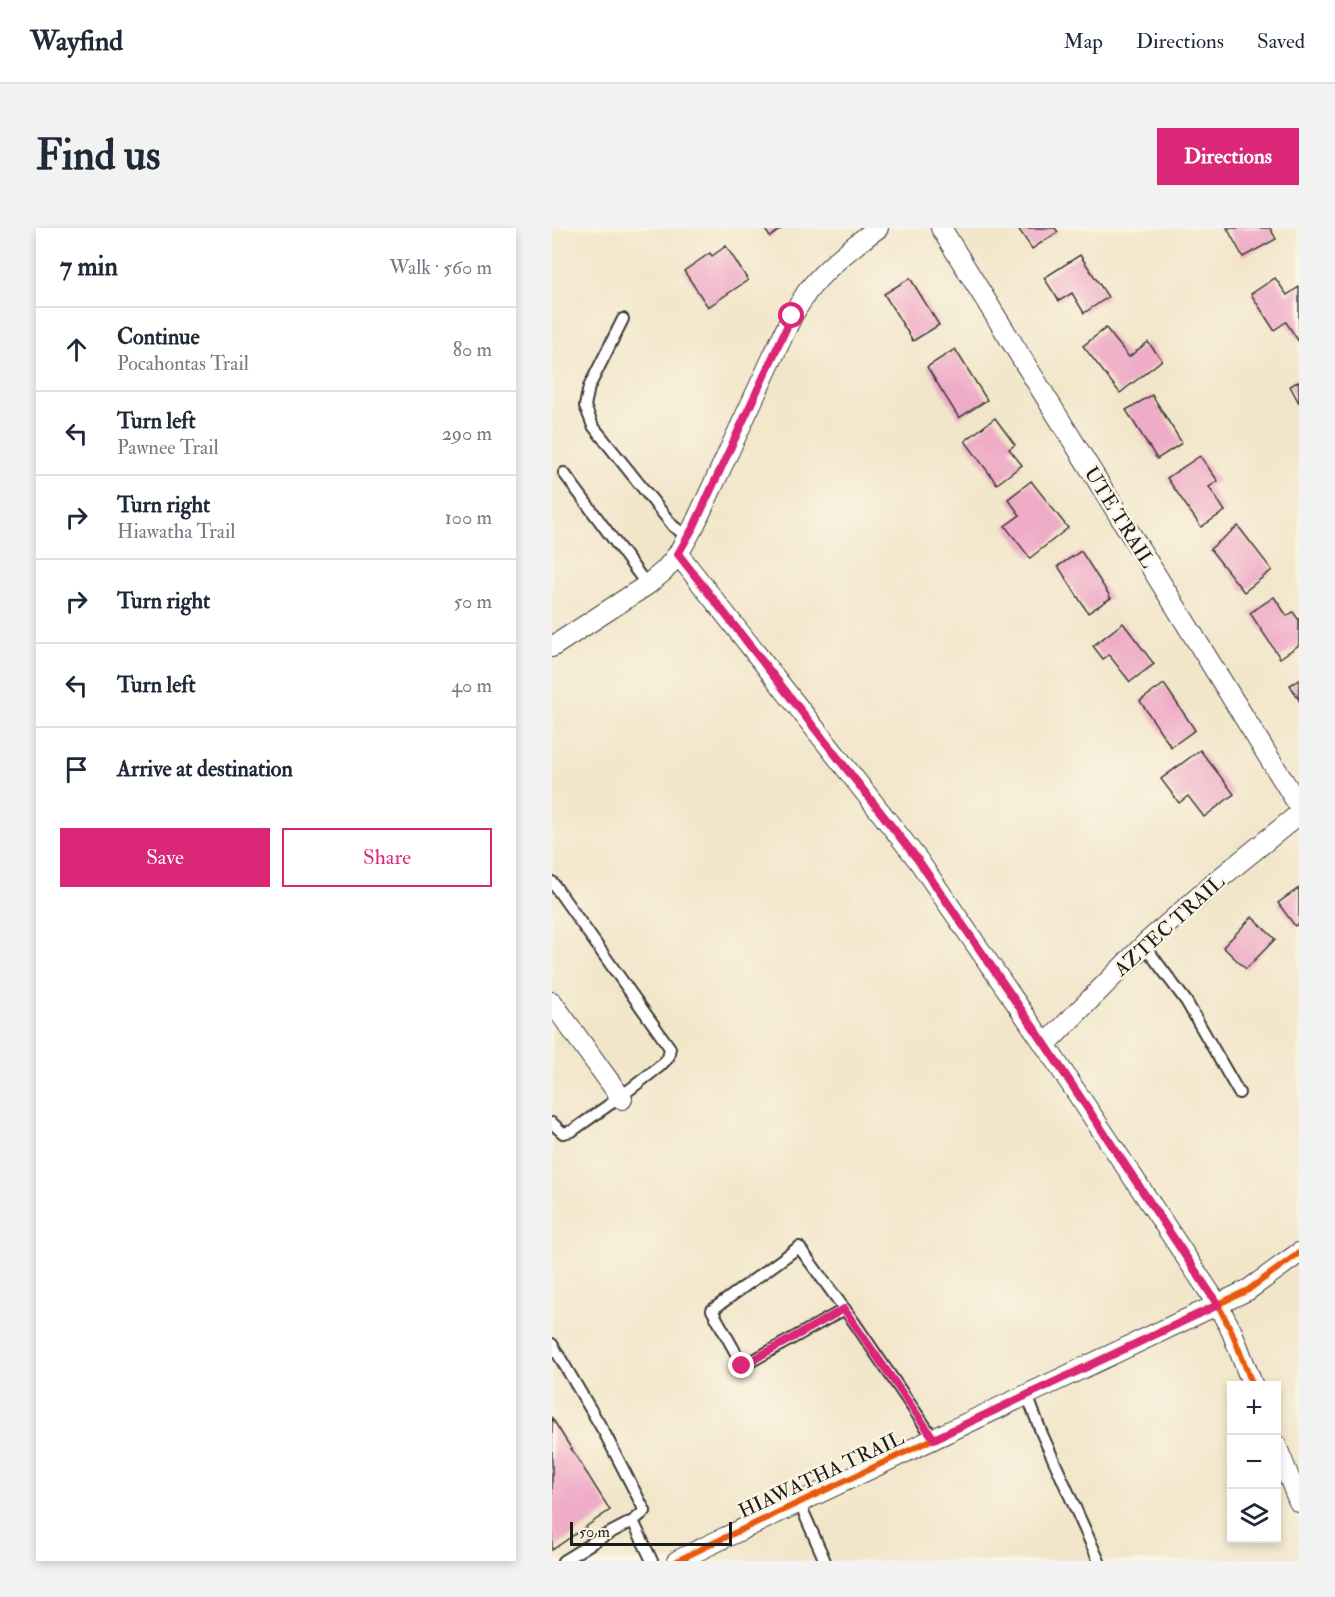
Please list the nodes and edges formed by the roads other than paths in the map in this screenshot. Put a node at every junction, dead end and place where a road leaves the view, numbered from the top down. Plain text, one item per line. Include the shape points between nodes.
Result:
1 (878, 228) edge
2 (941, 228) edge
3 (623, 320) dead end
4 (564, 473) dead end
5 (683, 545) junction
6 (647, 585) junction
7 (552, 648) edge
8 (1299, 806) edge
9 (1299, 814) edge
10 (552, 882) edge
11 (1144, 945) junction
12 (552, 1002) edge
13 (1045, 1044) junction
14 (1239, 1094) dead end
15 (621, 1098) junction
16 (552, 1123) edge
17 (1299, 1253) edge
18 (1218, 1305) junction
19 (844, 1309) junction
20 (552, 1344) edge
21 (1251, 1381) edge
22 (1027, 1395) junction
23 (934, 1439) junction
24 (1281, 1457) edge
25 (799, 1502) junction
26 (1299, 1502) edge
27 (633, 1521) junction
28 (563, 1561) edge
29 (651, 1561) edge
30 (677, 1561) edge
31 (825, 1561) edge
32 (1099, 1561) edge

1 - 5 street via 830,267 792,316
2 - 8 street, UTE TRAIL
3 - 5 lane via 589,387 585,406 593,426 673,526
4 - 6 lane
5 - 6 street via 664,571
5 - 13 street via 918,860
6 - 7 street
9 - 11 street, AZTEC TRAIL
10 - 15 lane via 670,1048 668,1058
11 - 13 street, AZTEC TRAIL
11 - 14 lane via 1186,1001
12 - 15 street
13 - 18 street
15 - 16 lane via 572,1131 563,1133
17 - 18 street, HIAWATHA TRAIL via 1248,1290
18 - 21 street
18 - 22 street, HIAWATHA TRAIL
19 - 19 lane via 799,1247 712,1310 742,1366
19 - 23 lane
20 - 27 lane via 645,1511
22 - 23 street, HIAWATHA TRAIL
22 - 32 lane
23 - 25 street, HIAWATHA TRAIL
24 - 26 street
25 - 30 street, HIAWATHA TRAIL
25 - 31 lane
27 - 28 lane
27 - 29 lane

